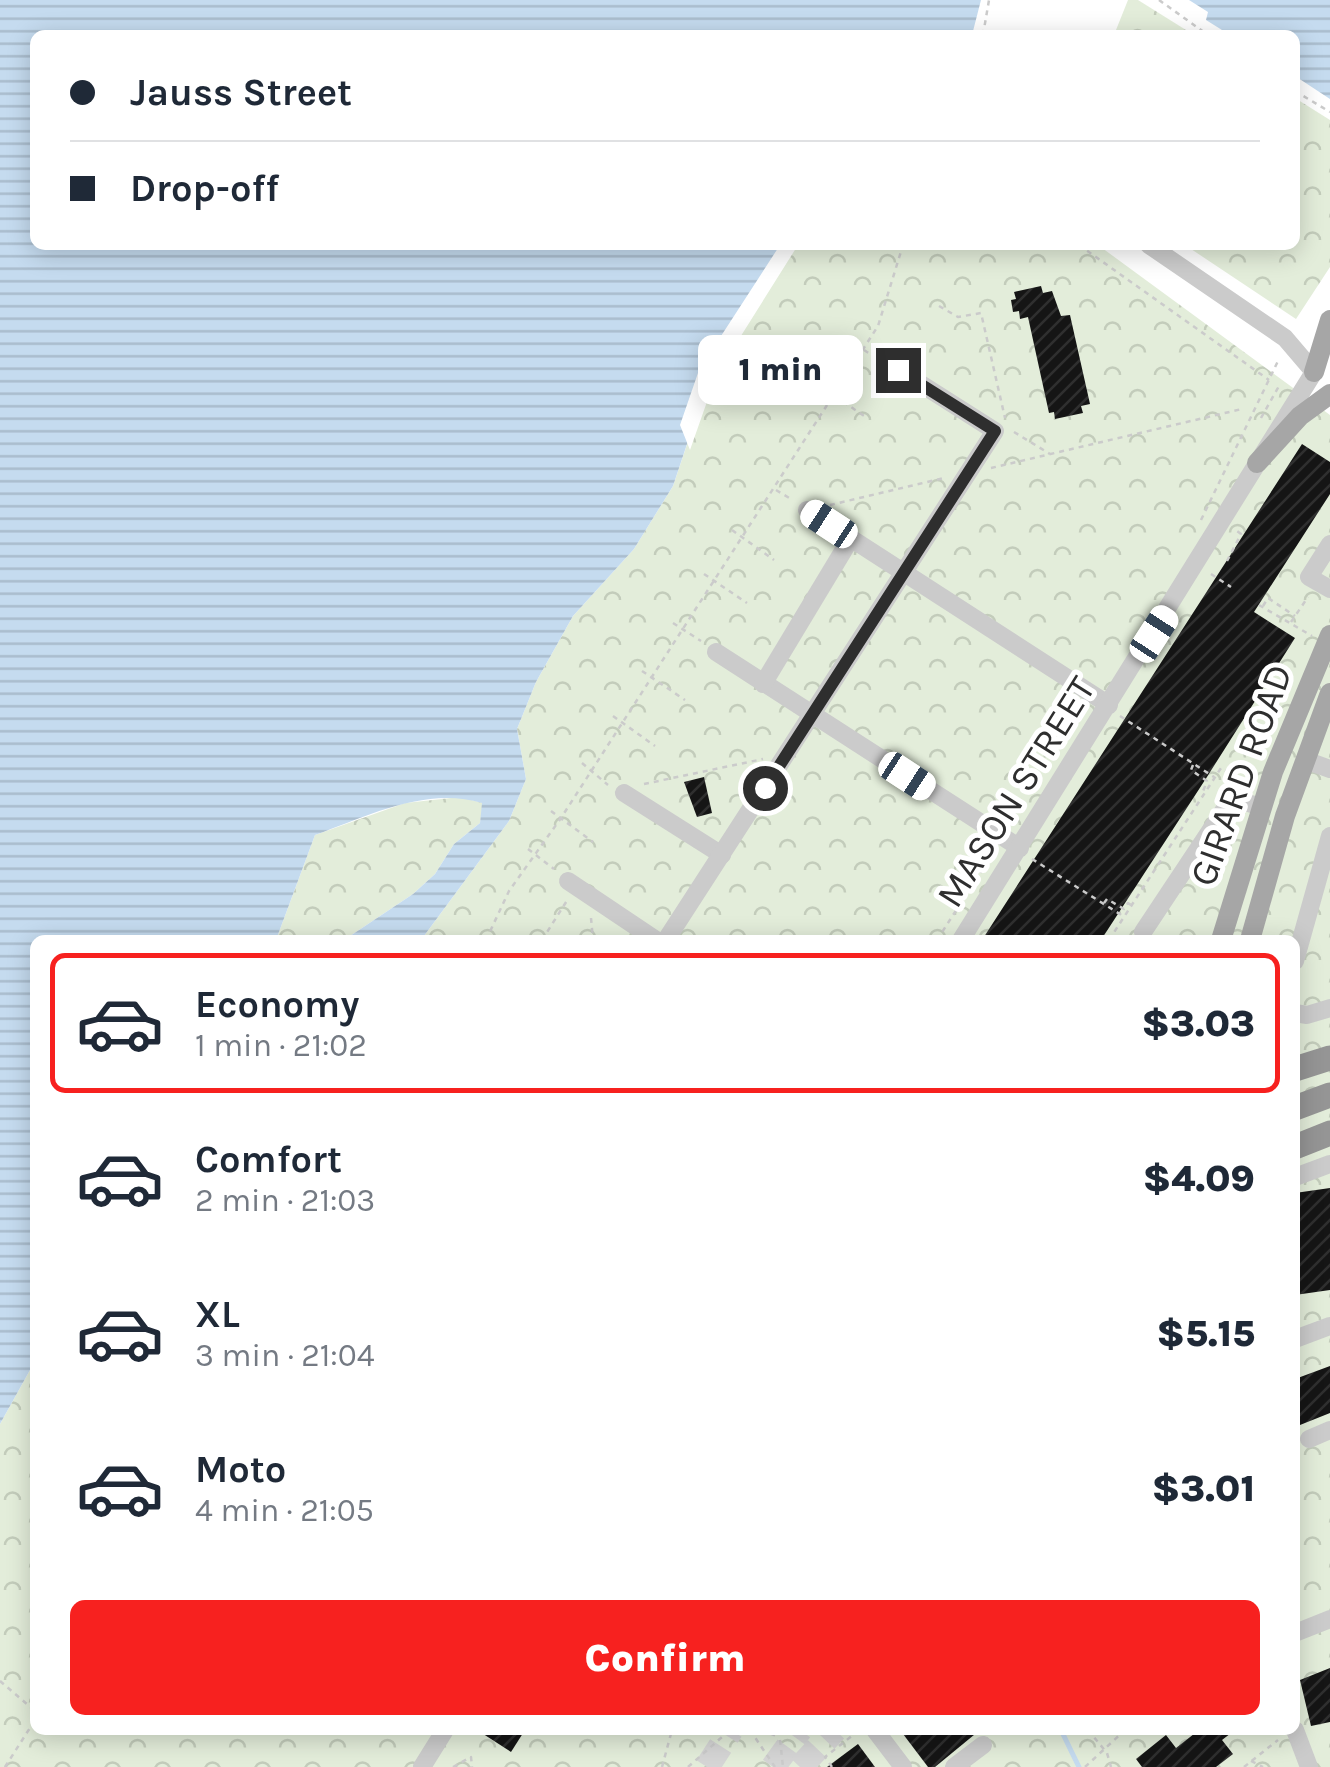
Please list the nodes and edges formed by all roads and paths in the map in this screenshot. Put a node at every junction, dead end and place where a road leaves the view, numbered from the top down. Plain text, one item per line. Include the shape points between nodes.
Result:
1 (988, 0) edge
2 (1159, 0) edge
3 (984, 30) edge
4 (1201, 30) edge
5 (1300, 94) edge
6 (1330, 112) edge
7 (901, 250) edge
8 (1085, 250) edge
9 (1156, 250) edge
10 (939, 306) dead end
11 (1330, 320) edge
12 (1289, 341) junction
13 (863, 349) junction
14 (893, 368) joint
15 (1325, 374) edge
16 (1270, 380) junction
17 (1278, 386) dead end
18 (1330, 394) edge
19 (834, 396) junction
20 (1242, 409) dead end
21 (1252, 414) dead end
22 (867, 418) dead end
23 (1261, 418) dead end
24 (995, 431) junction
25 (1257, 463) junction
26 (968, 472) junction
27 (774, 488) junction
28 (806, 510) junction
29 (732, 530) dead end
30 (1236, 531) dead end
31 (742, 538) junction
32 (851, 538) junction
33 (1330, 544) edge
34 (774, 560) dead end
35 (1227, 561) dead end
36 (1224, 571) dead end
37 (1209, 573) dead end
38 (704, 574) dead end
39 (902, 574) junction
40 (1218, 579) junction
41 (714, 581) junction
42 (1231, 587) dead end
43 (1330, 590) edge
44 (747, 603) dead end
45 (1300, 610) dead end
46 (1296, 616) junction
47 (1291, 622) junction
48 (673, 623) dead end
49 (684, 630) junction
50 (1322, 636) edge
51 (716, 652) joint
52 (642, 671) dead end
53 (652, 678) junction
54 (763, 684) junction
55 (1330, 693) edge
56 (685, 700) dead end
57 (1109, 705) junction
58 (812, 714) junction
59 (613, 716) dead end
60 (1124, 718) dead end
61 (623, 723) junction
62 (655, 746) dead end
63 (786, 754) junction
64 (1306, 760) junction
65 (582, 763) dead end
66 (1194, 764) junction
67 (1330, 770) edge
68 (592, 772) junction
69 (1215, 777) junction
70 (1254, 780) dead end
71 (656, 782) dead end
72 (619, 792) joint
73 (1204, 795) junction
74 (1261, 807) junction
75 (551, 811) dead end
76 (562, 818) junction
77 (1330, 836) edge
78 (593, 842) dead end
79 (528, 849) dead end
80 (1027, 854) junction
81 (722, 855) junction
82 (537, 856) junction
83 (572, 884) junction
84 (1103, 904) junction
85 (1132, 906) junction
86 (1124, 917) junction
87 (488, 935) edge
88 (545, 935) edge
89 (648, 935) edge
90 (669, 935) edge
91 (965, 935) edge
92 (1112, 935) edge
93 (1147, 935) edge
94 (1222, 935) edge
95 (1252, 935) edge
96 (1300, 943) edge
97 (1330, 1008) edge
98 (1300, 1012) edge
99 (1330, 1058) edge
100 (1300, 1067) edge
101 (1330, 1095) edge
102 (1300, 1106) edge
103 (1330, 1133) edge
104 (1300, 1145) edge
105 (1330, 1164) edge
106 (1300, 1175) edge
107 (1330, 1326) edge
108 (1300, 1333) edge
109 (1330, 1430) edge
110 (1308, 1439) dead end
111 (1330, 1620) edge
112 (1300, 1630) edge
113 (0, 1681) edge
114 (30, 1706) edge
115 (30, 1728) edge
116 (443, 1735) edge
117 (671, 1735) edge
118 (724, 1735) edge
119 (753, 1735) edge
120 (774, 1735) edge
121 (780, 1735) edge
122 (860, 1735) edge
123 (870, 1735) edge
124 (1092, 1735) edge
125 (1119, 1735) edge
126 (1286, 1735) edge
127 (1288, 1735) edge
128 (781, 1738) junction
129 (983, 1746) dead end
130 (1102, 1748) junction
131 (1250, 1762) junction
132 (5, 1767) edge
133 (422, 1767) edge
134 (453, 1767) edge
135 (472, 1767) edge
136 (662, 1767) edge
137 (688, 1767) edge
138 (775, 1767) edge
139 (783, 1767) edge
140 (832, 1767) edge
141 (903, 1767) edge
142 (954, 1767) edge
143 (1085, 1767) edge
144 (1111, 1767) edge
145 (1244, 1767) edge
146 (1263, 1767) edge
147 (1309, 1767) edge

1 - 3 path
2 - 4 path
5 - 6 path
7 - 13 path via 878,326
8 - 16 path
9 - 12 street
10 - 24 path via 958,318 981,313 1006,416
11 - 15 main road
12 - 15 street
12 - 16 path
13 - 14 path
13 - 19 path
14 - 24 street
15 - 25 street, MASON STREET
16 - 21 path
17 - 23 path
18 - 25 main road
19 - 22 path
19 - 27 path
20 - 26 path
24 - 26 street
25 - 57 street, MASON STREET
26 - 28 path
26 - 39 street
27 - 28 path
27 - 31 path
28 - 32 street
29 - 31 path
30 - 35 path via 1241,534
31 - 34 path
31 - 41 path
32 - 39 street
32 - 54 street
33 - 43 street via 1309,577
36 - 40 path
37 - 40 path
38 - 41 path
39 - 57 street
39 - 58 street
40 - 42 path
41 - 44 path
41 - 49 path
45 - 46 path
46 - 47 path
46 - 47 path via 1268,598 1260,606
47 - 50 path
48 - 49 path
49 - 51 path
49 - 53 path
50 - 74 main road, GIRARD ROAD
51 - 54 street
52 - 53 path
53 - 56 path
53 - 61 path
54 - 58 street
55 - 64 main road, GIRARD ROAD
57 - 80 street, MASON STREET
58 - 63 street
58 - 80 street
59 - 61 path
60 - 66 path
61 - 62 path
61 - 68 path
63 - 71 path
63 - 81 street
64 - 67 street
64 - 95 main road, GIRARD ROAD
65 - 68 path
66 - 69 path
66 - 73 path via 1190,770 1208,781
68 - 72 path
68 - 76 path
69 - 70 path via 1221,768
69 - 73 path
72 - 81 street
73 - 85 path
74 - 93 street via 1232,798
74 - 94 main road, GIRARD ROAD
75 - 76 path
76 - 78 path
76 - 82 path
77 - 96 street
79 - 82 path
80 - 84 path
80 - 91 street, MASON STREET
81 - 90 street
82 - 83 path
82 - 87 path via 509,891
83 - 88 path
83 - 89 street
84 - 85 path via 1107,899 1124,910
84 - 86 path
85 - 86 path
86 - 92 path
97 - 98 street
99 - 100 highway
101 - 102 highway
103 - 104 highway
105 - 106 street
107 - 108 street
109 - 110 street
111 - 112 street
113 - 114 path
115 - 132 path
116 - 133 street
117 - 136 path
118 - 137 path
119 - 138 path
120 - 128 path
121 - 128 path
122 - 140 path via 825,1757
123 - 141 street
124 - 130 path
125 - 130 path
126 - 131 path
127 - 147 street
128 - 139 path
129 - 142 street
130 - 143 path
130 - 144 path
131 - 145 path
131 - 146 path
134 - 135 path via 471,1757

